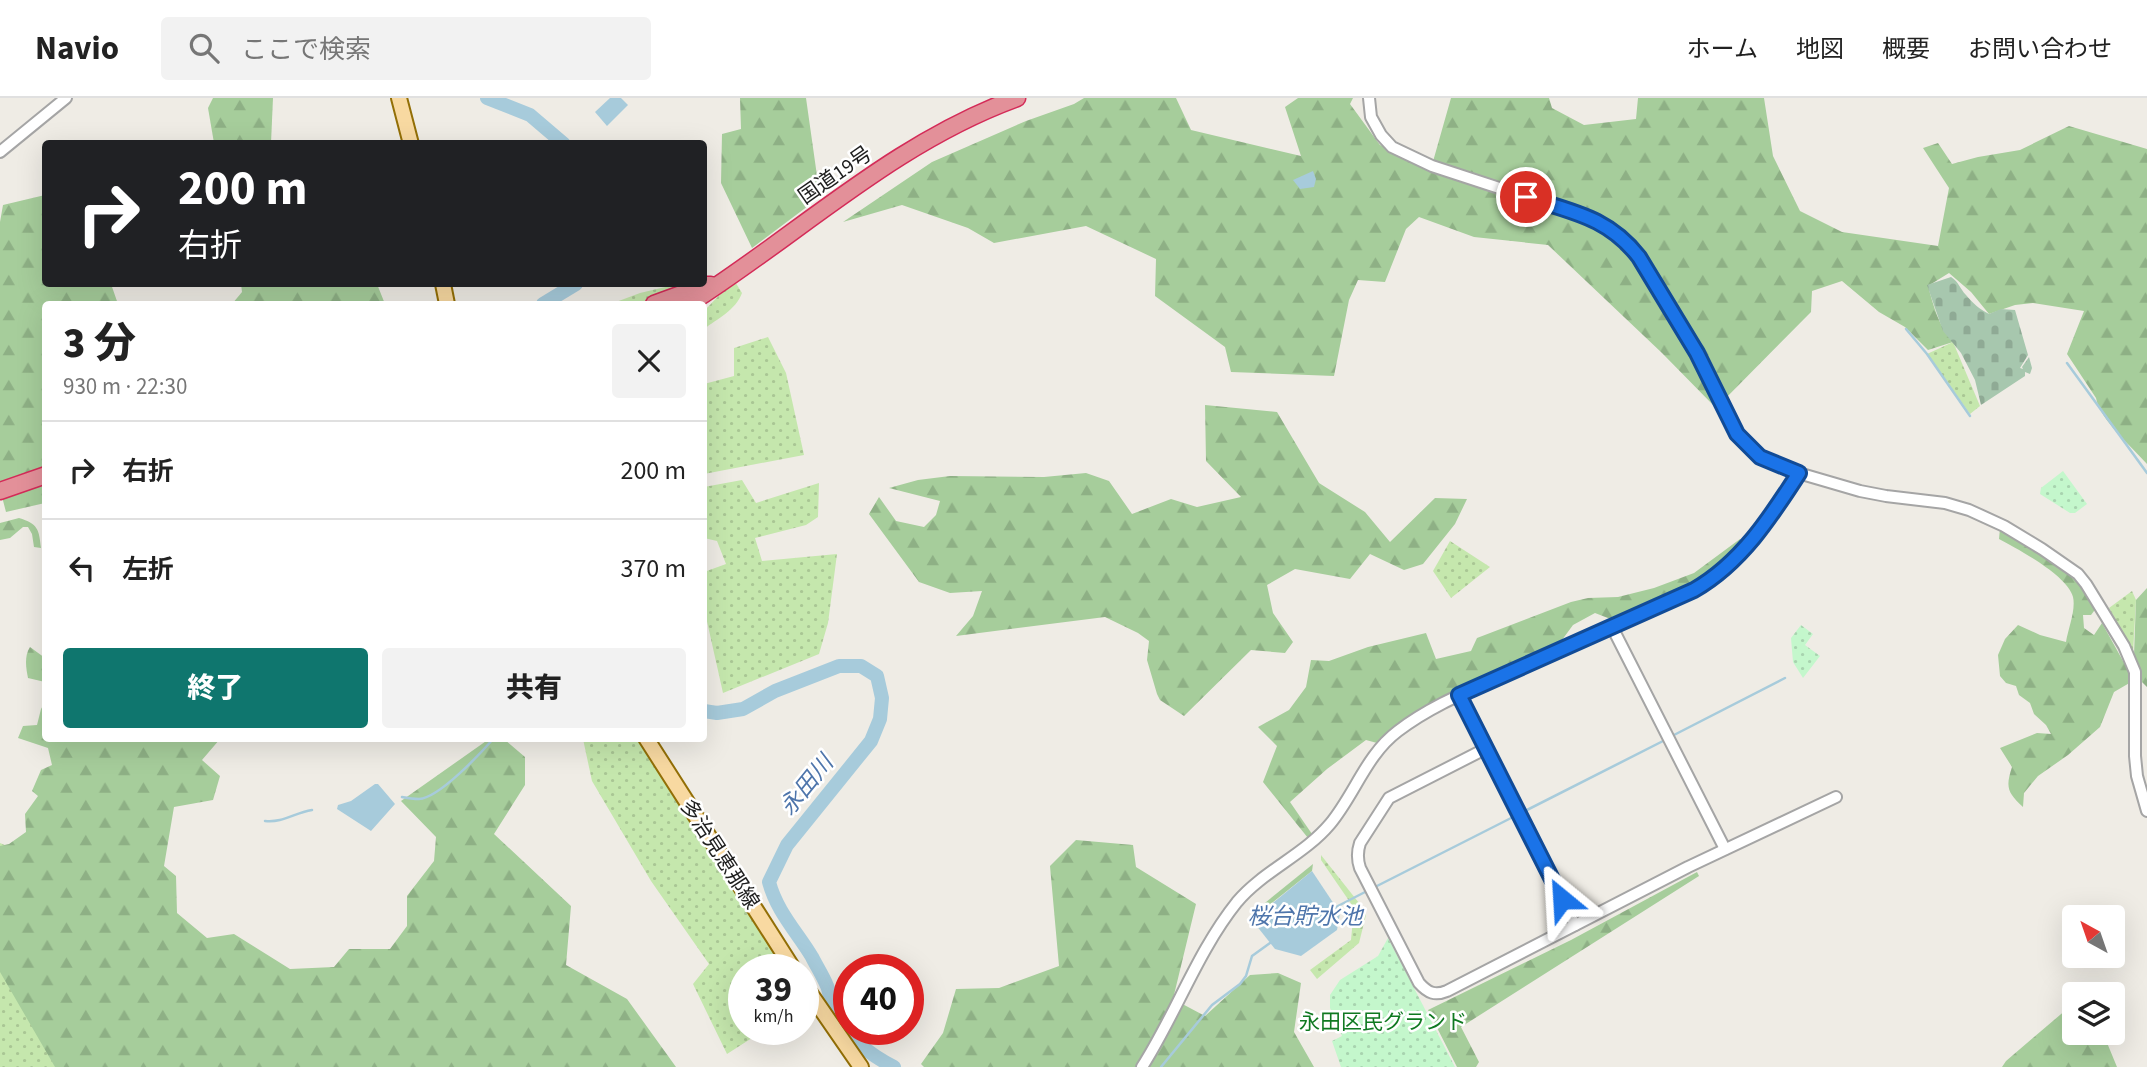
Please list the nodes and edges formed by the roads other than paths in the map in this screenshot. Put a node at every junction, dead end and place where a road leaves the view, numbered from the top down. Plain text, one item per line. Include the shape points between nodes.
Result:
1 (66, 98) edge
2 (399, 98) edge
3 (1004, 98) edge
4 (1017, 98) edge
5 (1369, 98) edge
6 (410, 140) edge
7 (0, 152) edge
8 (754, 257) junction
9 (730, 275) junction
10 (707, 285) edge
11 (711, 285) junction
12 (701, 287) edge
13 (662, 301) edge
14 (687, 301) edge
15 (695, 301) edge
16 (1799, 473) junction
17 (42, 478) edge
18 (42, 479) edge
19 (0, 493) edge
20 (1612, 627) junction
21 (1459, 695) junction
22 (649, 742) edge
23 (1485, 749) junction
24 (1836, 797) dead end
25 (2147, 811) edge
26 (1725, 849) junction
27 (1575, 925) junction
28 (784, 954) edge
29 (819, 1007) edge
30 (861, 1067) edge
31 (1142, 1067) edge

1 - 7 street
2 - 6 main road
3 - 8 highway, 国道19号 via 900,151
4 - 8 highway, 国道19号 via 891,161
5 - 16 street via 1371,117 1392,147 1432,166 1597,220 1614,230 1639,257 1697,353 1737,434 1760,457
8 - 9 highway, 国道19号
9 - 11 highway, 国道19号
9 - 15 highway, 国道19号
10 - 11 highway
11 - 14 highway, 国道19号
12 - 13 highway
16 - 20 street via 1757,536 1713,580
16 - 25 street via 1886,496 1969,510 2004,526 2078,575 2124,646 2135,672 2135,755
17 - 19 highway
18 - 19 highway via 34,486
20 - 21 street
20 - 26 street
21 - 23 street
21 - 31 street via 1381,746 1327,827 1236,904 1214,935
22 - 28 main road, 多治見恵那線
23 - 27 street
23 - 27 street via 1385,802 1360,843 1360,868 1419,983 1431,993 1447,991
24 - 26 street
26 - 27 street
29 - 30 main road

